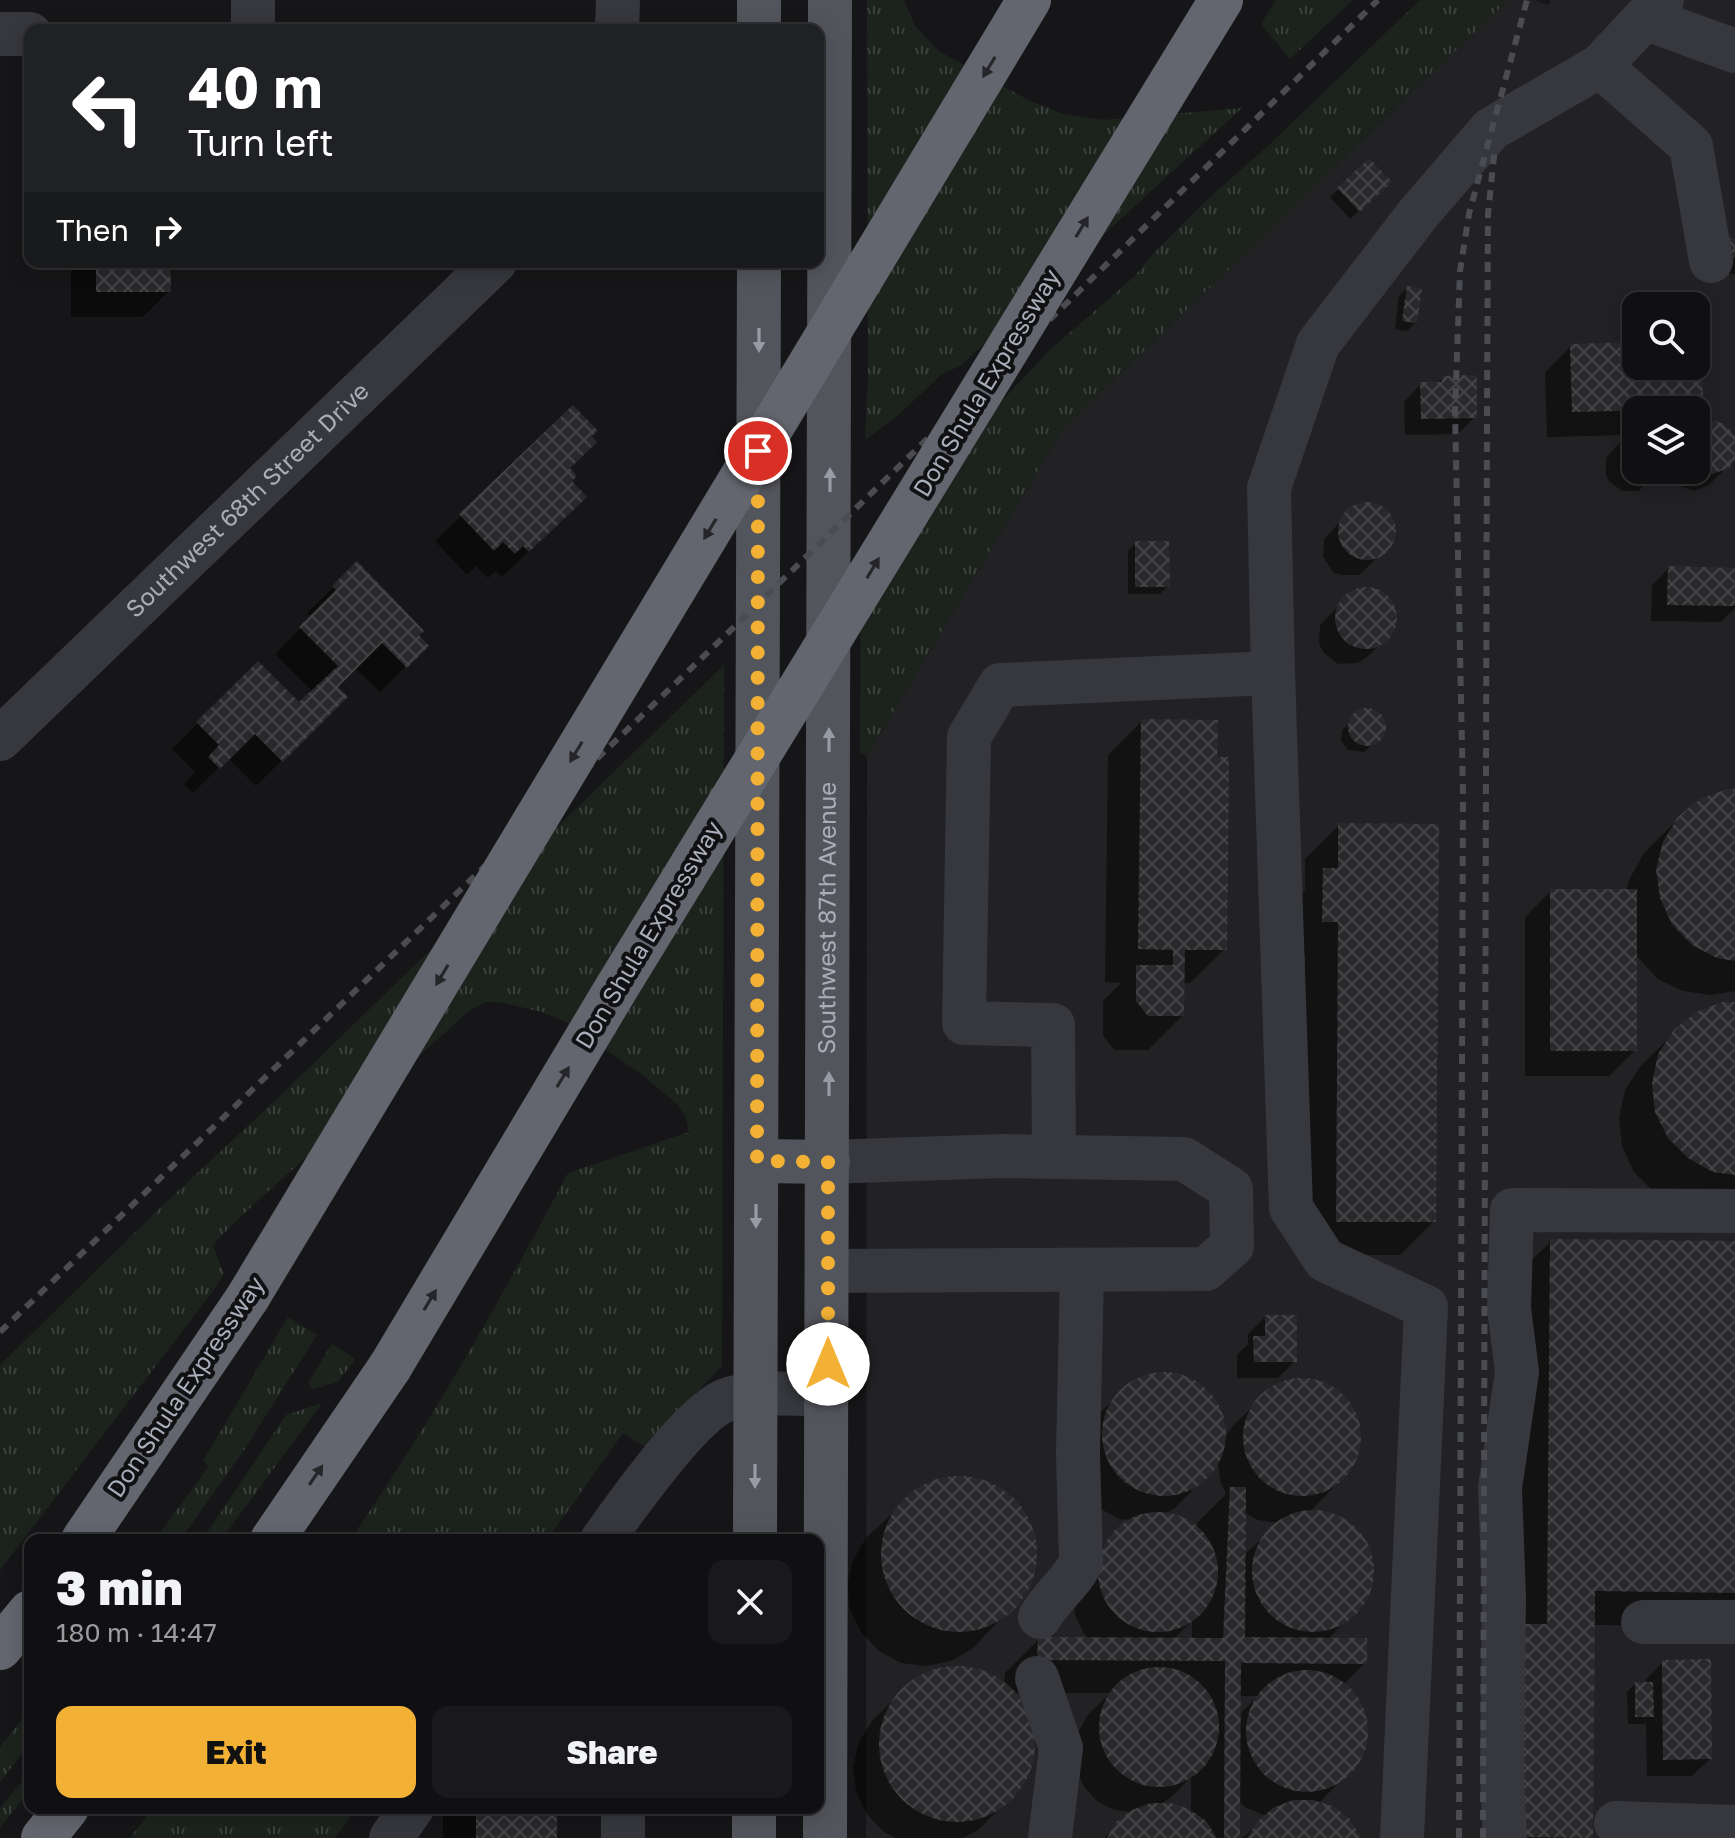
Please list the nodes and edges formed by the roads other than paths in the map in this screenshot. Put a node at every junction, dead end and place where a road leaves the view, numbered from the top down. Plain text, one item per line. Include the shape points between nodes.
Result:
1 (253, 0) edge
2 (618, 0) edge
3 (759, 0) edge
4 (1029, 0) edge
5 (1221, 0) edge
6 (1654, 9) edge
7 (253, 24) edge
8 (617, 24) edge
9 (759, 24) edge
10 (824, 27) edge
11 (0, 34) edge
12 (24, 34) edge
13 (1735, 51) edge
14 (1600, 66) junction
15 (1711, 261) dead end
16 (489, 268) edge
17 (759, 268) edge
18 (1273, 673) junction
19 (0, 739) edge
20 (1054, 1157) junction
21 (757, 1161) junction
22 (828, 1162) junction
23 (1291, 1208) junction
24 (1232, 1211) junction
25 (1735, 1211) edge
26 (1082, 1270) junction
27 (828, 1271) junction
28 (827, 1394) junction
29 (756, 1395) junction
30 (87, 1534) edge
31 (276, 1534) edge
32 (609, 1534) edge
33 (755, 1534) edge
34 (24, 1619) edge
35 (1643, 1622) dead end
36 (1735, 1622) edge
37 (0, 1648) edge
38 (62, 1814) edge
39 (408, 1814) edge
40 (623, 1814) edge
41 (754, 1814) edge
42 (1616, 1823) dead end
43 (1735, 1827) edge
44 (43, 1838) edge
45 (391, 1838) edge
46 (623, 1838) edge
47 (754, 1838) edge
48 (825, 1838) edge
49 (1050, 1838) edge
50 (1402, 1838) edge
51 (1505, 1838) edge

1 - 7 street
2 - 8 street
3 - 9 main road
4 -> 30 highway, Don Shula Expressway, bridge via 248,1297
31 -> 5 highway, Don Shula Expressway, bridge via 390,1367
6 - 13 street
6 - 14 street
22 -> 10 main road, Southwest 87th Avenue
11 - 12 street
14 - 15 street via 1691,146
14 - 18 street via 1491,129 1318,344 1269,488
16 - 19 street, Southwest 68th Street Drive
17 -> 21 main road
18 - 20 street via 1000,685 969,737 964,1023 1053,1025
18 - 23 street
20 - 22 street
20 - 24 street via 1184,1159 1231,1189
21 - 22 main road
21 -> 29 main road
22 - 27 main road, Southwest 87th Avenue
23 - 24 street
23 - 50 street via 1325,1260 1426,1307
24 - 26 street via 1232,1246 1206,1269
25 - 51 street via 1512,1210 1509,1308 1517,1372 1500,1488
26 - 27 street
26 - 49 street via 1081,1561 1048,1602 1035,1647 1061,1748
27 - 28 main road, Southwest 87th Avenue
28 - 29 street
28 - 48 main road, Southwest 87th Avenue
29 - 32 street via 711,1407
29 -> 33 main road
34 - 37 highway
35 - 36 street
38 - 44 highway
39 - 45 street
40 - 46 street
41 - 47 main road
42 - 43 street

